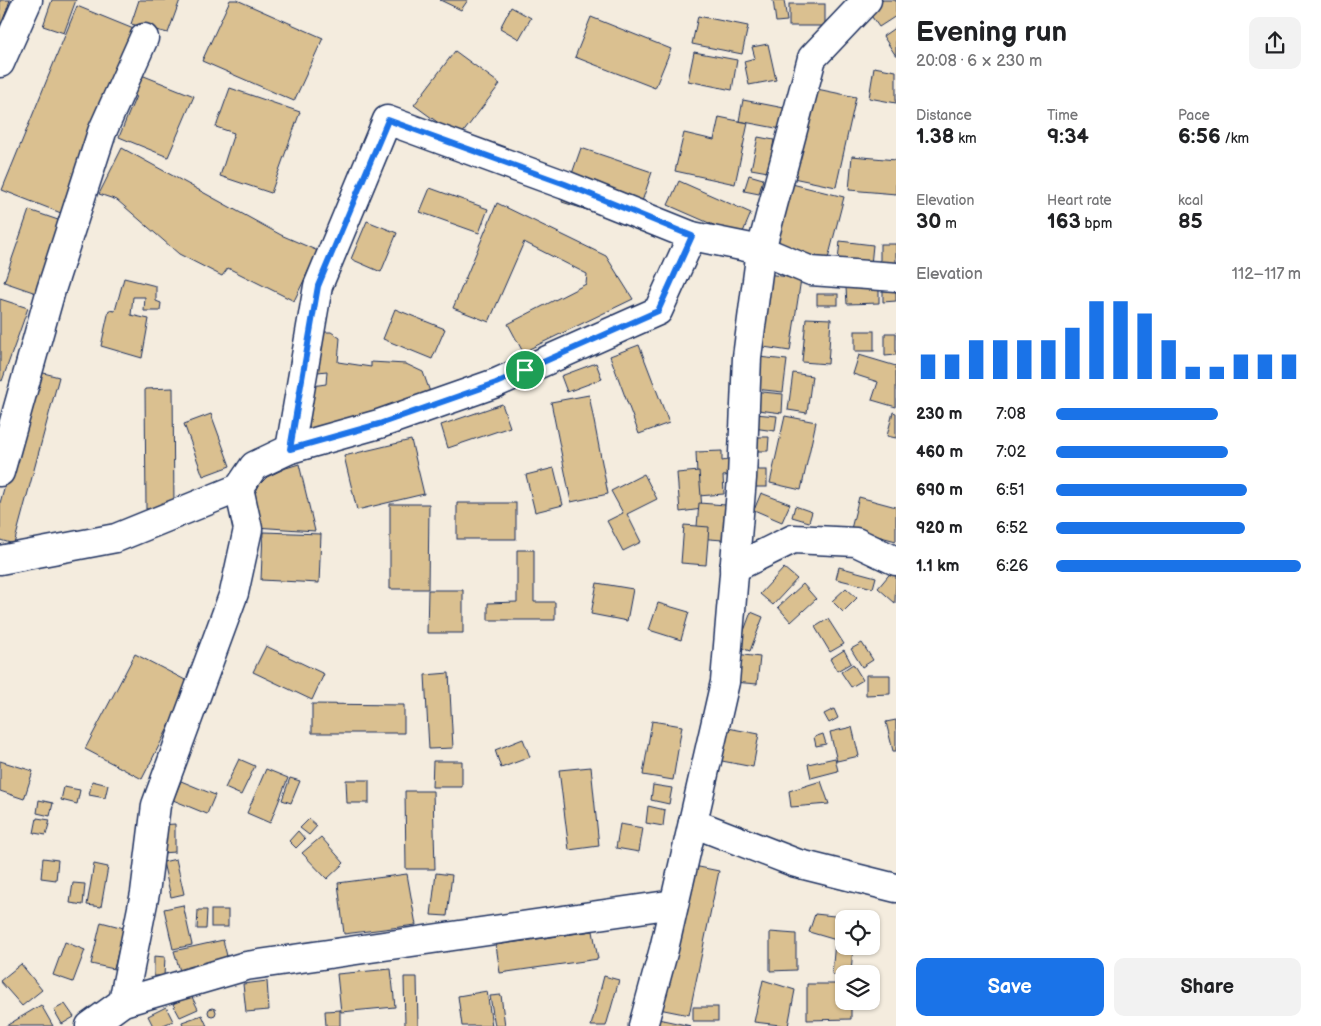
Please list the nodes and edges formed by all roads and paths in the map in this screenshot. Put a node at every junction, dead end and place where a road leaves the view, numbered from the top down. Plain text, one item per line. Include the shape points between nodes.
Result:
1 (28, 0) edge
2 (867, 0) edge
3 (144, 38) dead end
4 (0, 62) edge
5 (692, 236) junction
6 (761, 250) junction
7 (896, 277) edge
8 (290, 449) junction
9 (0, 472) edge
10 (239, 488) junction
11 (0, 560) edge
12 (896, 561) edge
13 (734, 568) junction
14 (693, 823) junction
15 (896, 888) edge
16 (674, 904) junction
17 (123, 1002) junction
18 (90, 1026) edge
19 (643, 1026) edge

1 - 4 street
2 - 6 street via 812,58
3 - 9 street via 102,132
5 - 6 street
5 - 8 street via 658,311 496,383 379,424
5 - 8 street via 565,184 388,120 318,286
6 - 7 street via 811,271
6 - 13 street via 747,357
8 - 10 street via 254,466
10 - 11 street via 116,538
10 - 17 street via 248,529 234,593 156,805 145,893
12 - 13 street via 856,542 793,539
13 - 14 street via 725,682
14 - 15 street via 796,862
14 - 16 street
16 - 17 street via 246,966
16 - 19 street
17 - 18 street

